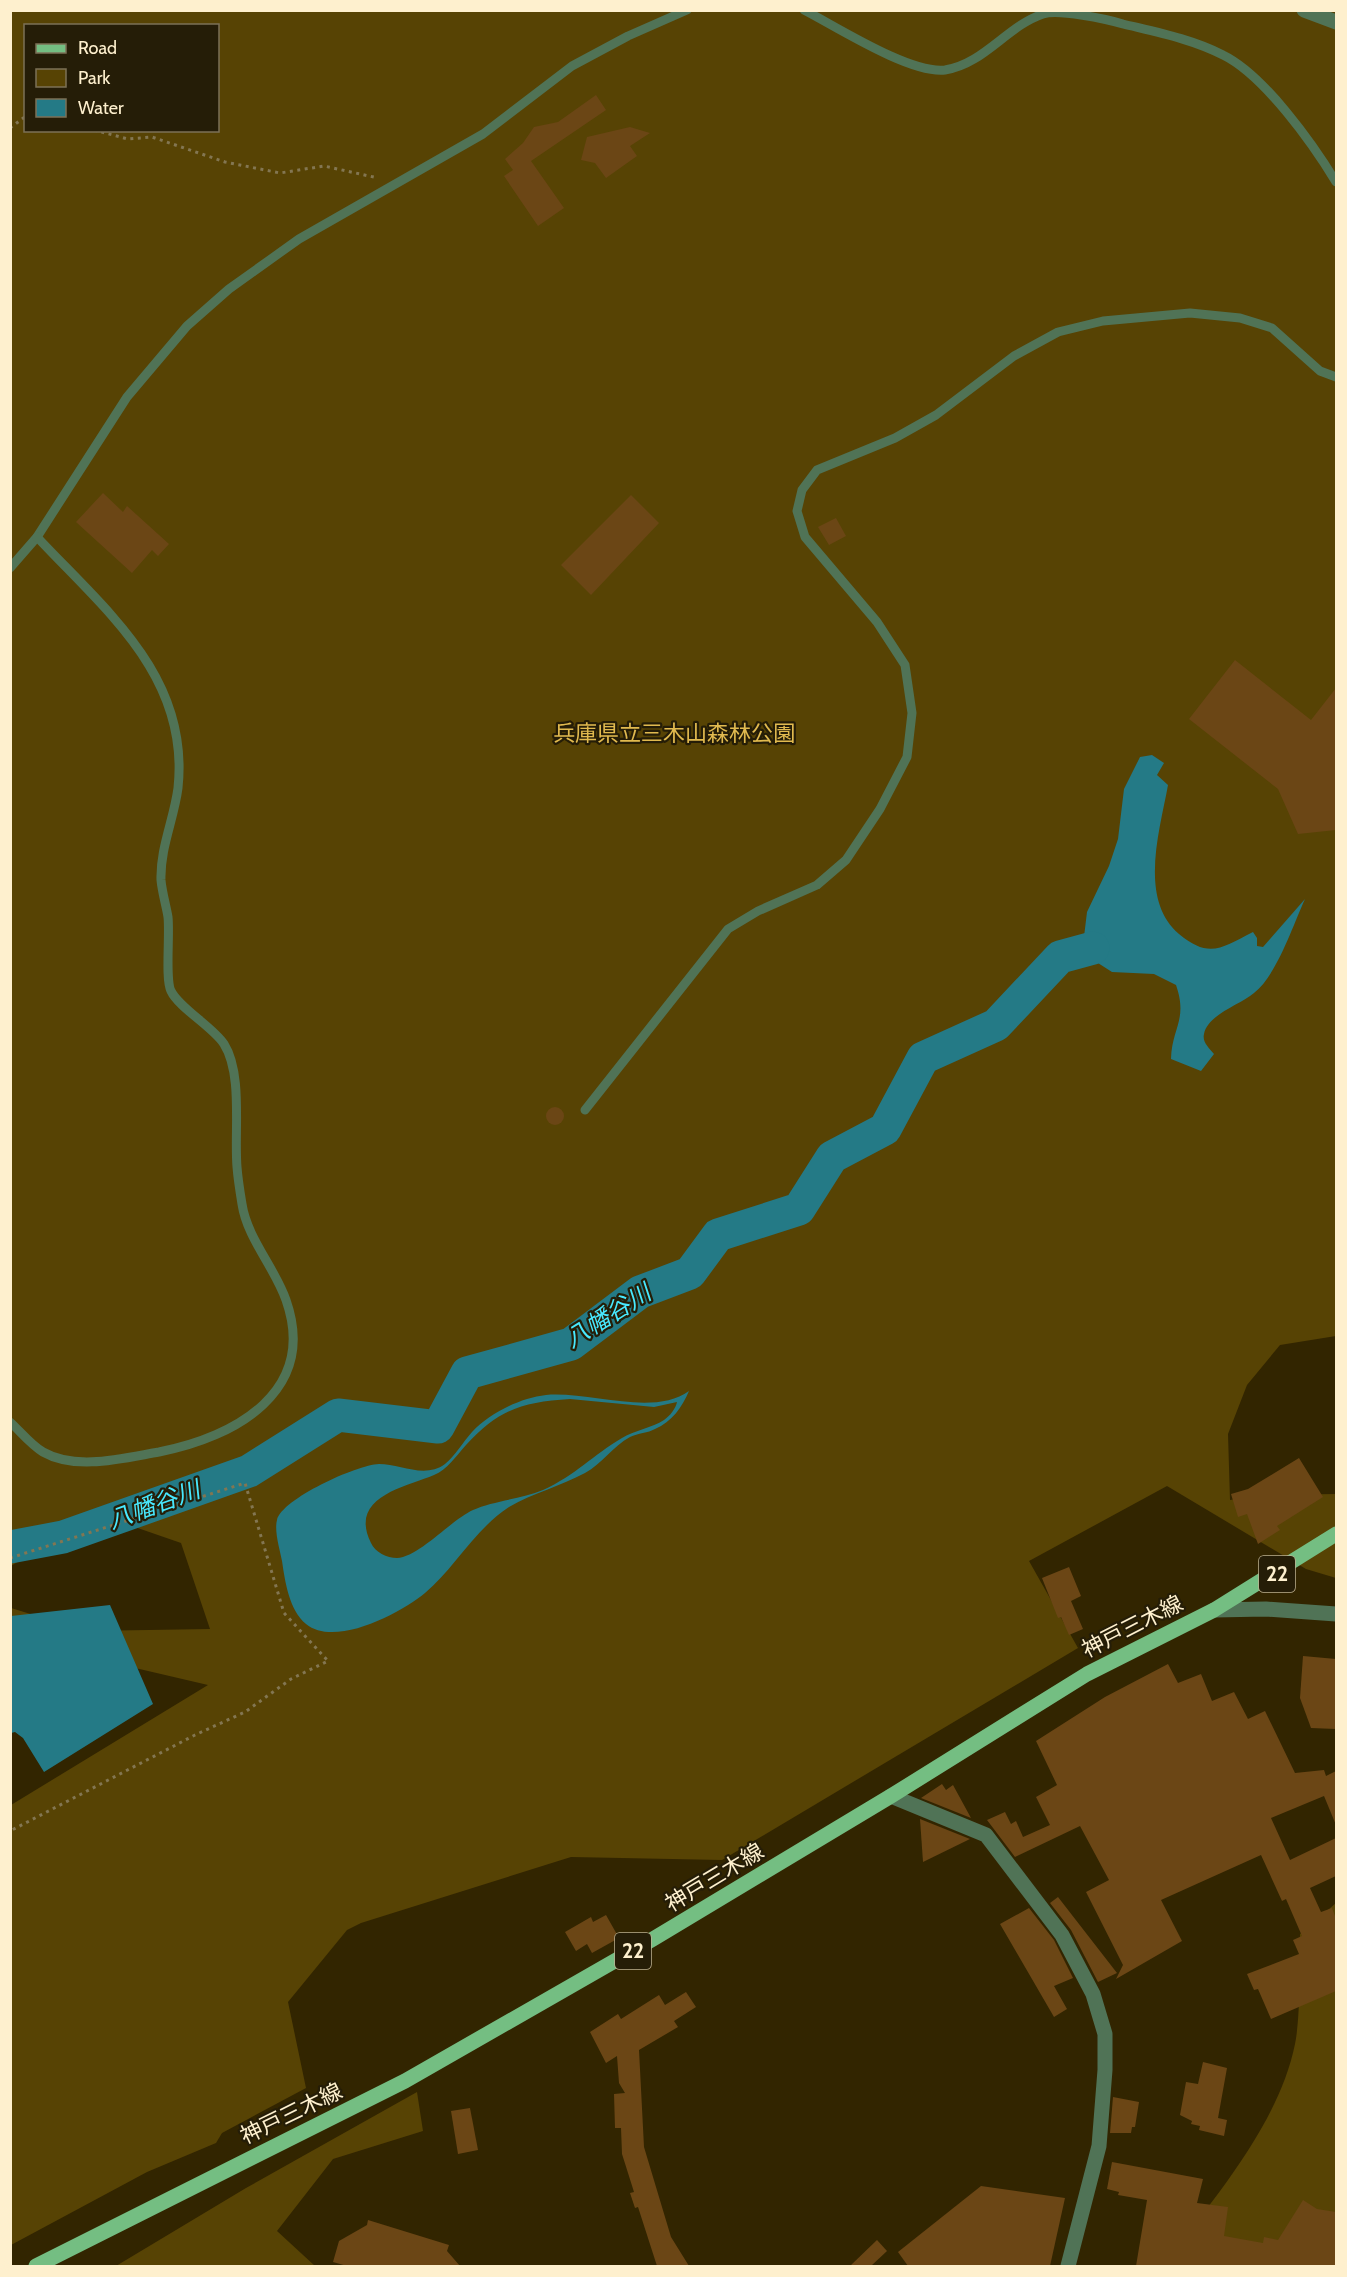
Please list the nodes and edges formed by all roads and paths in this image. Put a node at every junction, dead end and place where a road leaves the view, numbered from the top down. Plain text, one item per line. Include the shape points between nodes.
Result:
1 (687, 10) edge
2 (804, 10) edge
3 (1304, 10) edge
4 (821, 14) edge
5 (1336, 22) edge
6 (24, 118) edge
7 (10, 128) edge
8 (102, 132) edge
9 (1336, 182) edge
10 (391, 188) junction
11 (1336, 376) edge
12 (37, 537) junction
13 (10, 568) edge
14 (585, 1110) dead end
15 (10, 1422) edge
16 (1336, 1534) edge
17 (10, 1558) edge
18 (1214, 1611) junction
19 (1336, 1614) edge
20 (891, 1796) junction
21 (10, 1831) edge
22 (36, 2266) edge
23 (1068, 2266) edge

1 - 10 lane via 572,66 483,134
2 - 4 lane
3 - 5 street
4 - 9 lane via 910,65 944,70 980,56 1017,27 1044,13 1097,17 1178,38 1224,55 1258,83 1310,139
6 - 7 path
8 - 10 path via 128,139 152,136 225,162 280,172 324,166 382,179
10 - 12 lane via 299,239 230,289 187,327 127,397
11 - 14 lane via 1320,371 1272,328 1240,318 1190,314 1103,321 1058,332 1014,356 936,415 895,438 817,470 802,490 797,511 806,537 877,622 905,665 912,713 907,757 880,809 846,860 817,885 728,929
12 - 13 lane
12 - 15 lane via 136,643 165,691 177,738 178,787 161,880 171,943 171,992 224,1044 233,1070 243,1213 286,1300 295,1338 290,1369 269,1401 239,1425 170,1450 114,1460 72,1461 43,1452
16 - 18 main road, 神戸三木線 / 22
17 - 21 path via 244,1483 284,1613 328,1661 291,1679 245,1712
18 - 19 street via 1266,1609
18 - 20 main road, 神戸三木線 / 22 via 1087,1674
20 - 22 main road, 神戸三木線 / 22 via 405,2081
20 - 23 street via 986,1835 1062,1935 1093,1994 1105,2034 1099,2146

